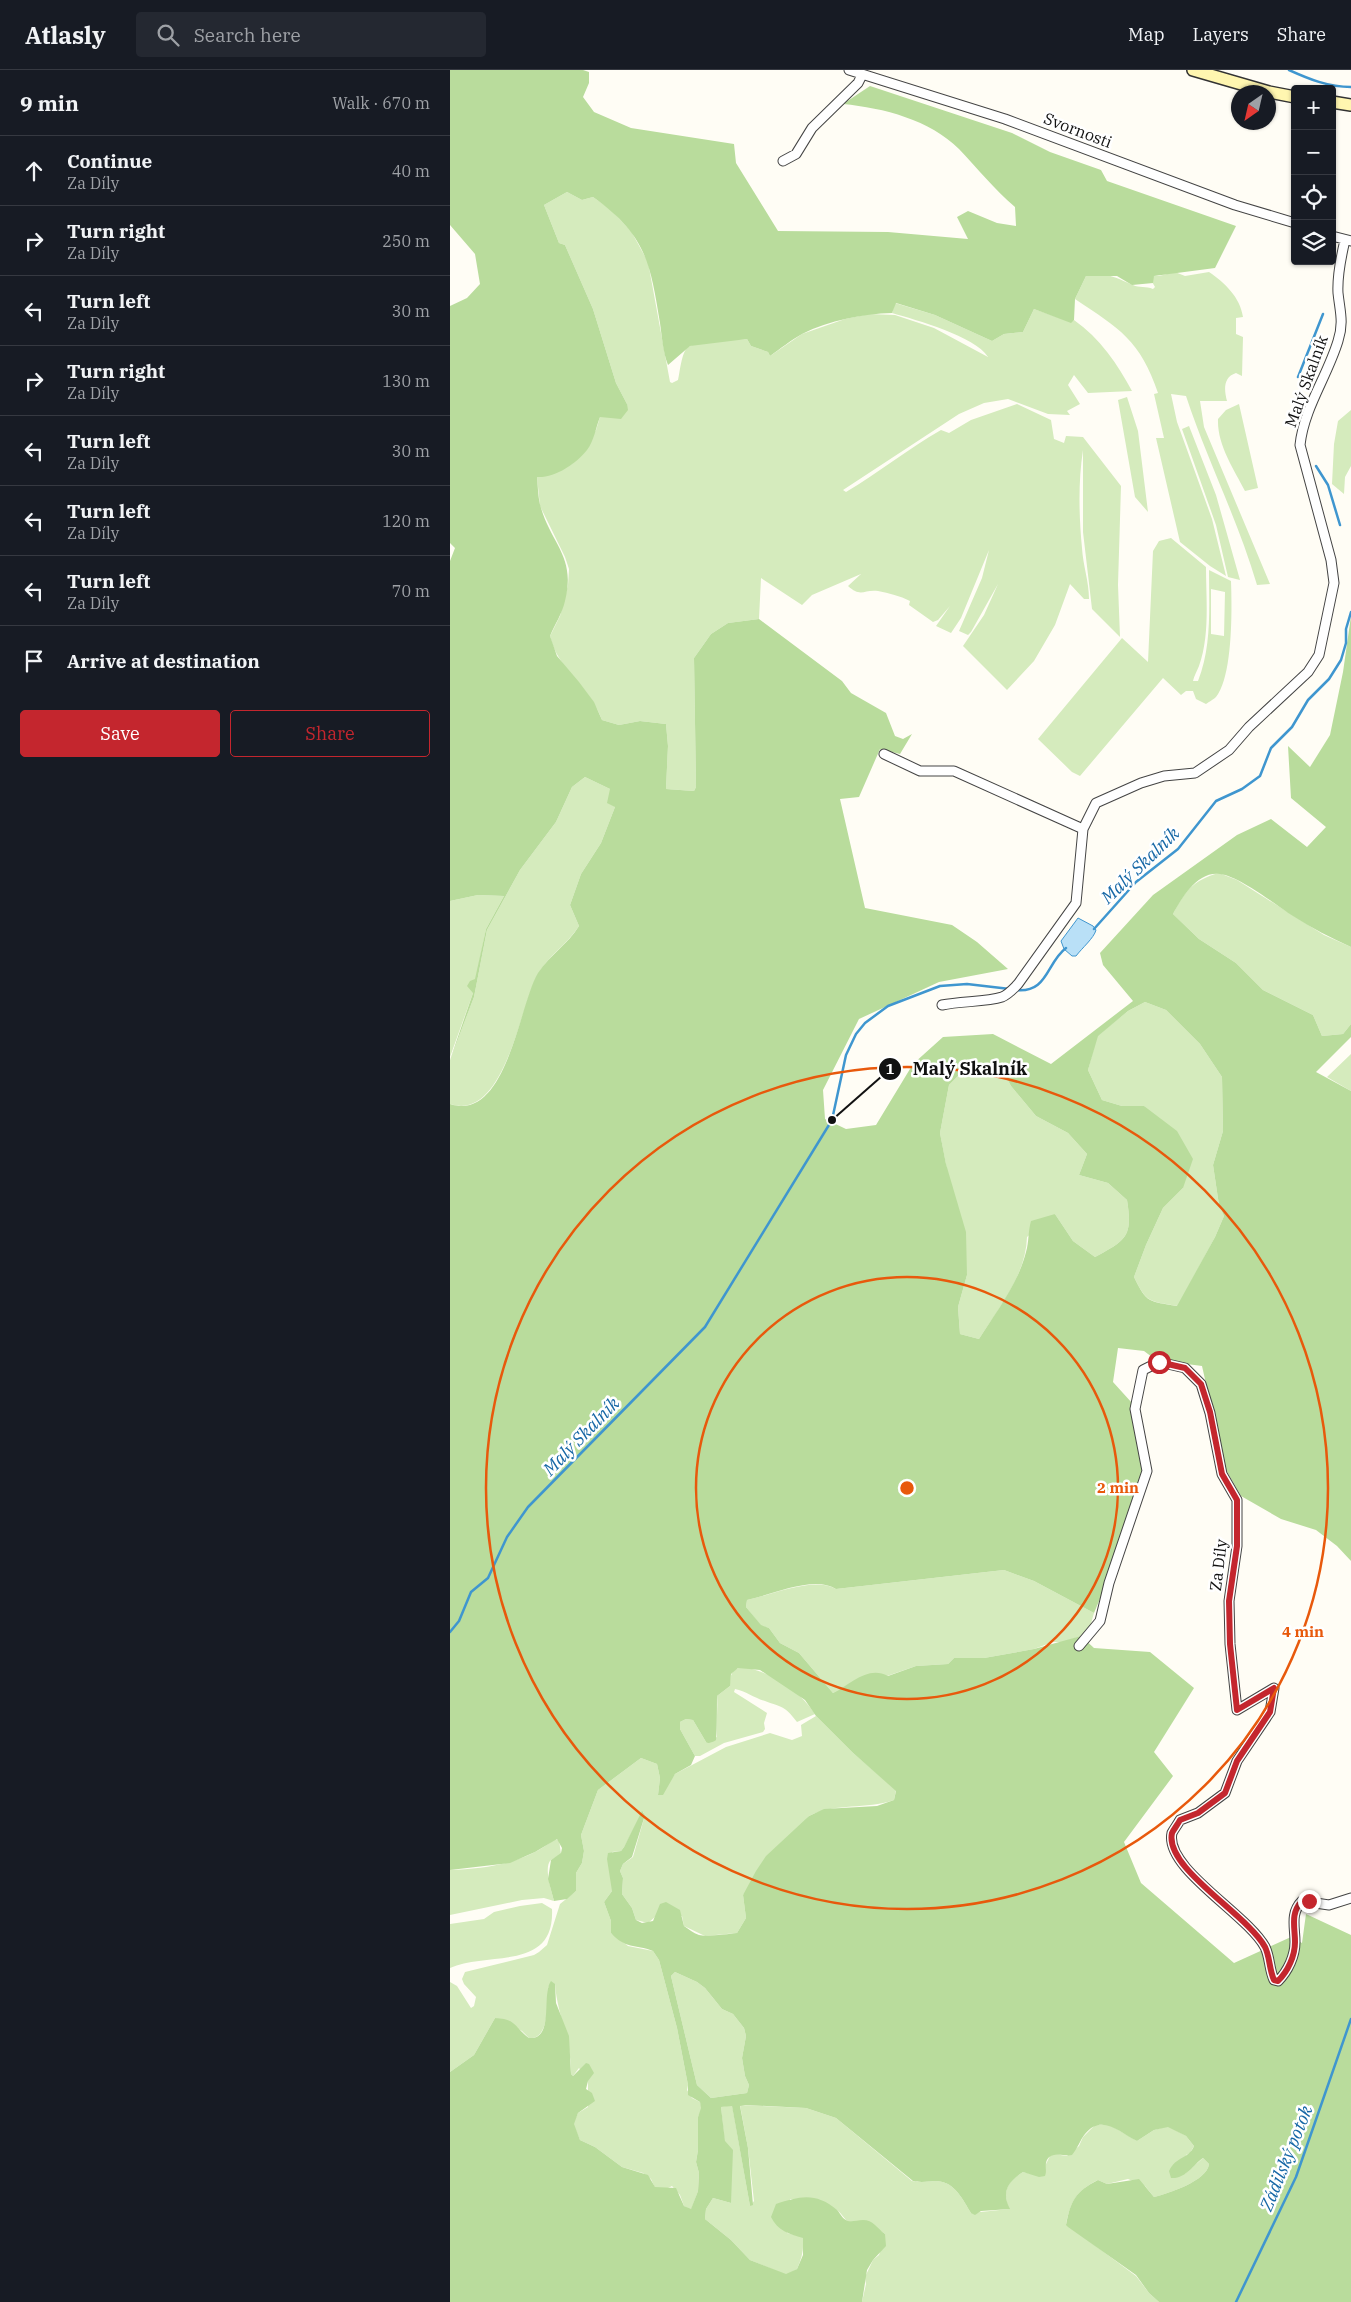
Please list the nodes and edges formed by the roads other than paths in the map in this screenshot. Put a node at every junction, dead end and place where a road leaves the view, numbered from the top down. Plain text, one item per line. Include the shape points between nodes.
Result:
1 (849, 70) edge
2 (1193, 70) edge
3 (862, 75) junction
4 (1291, 96) edge
5 (1336, 103) edge
6 (1351, 105) edge
7 (783, 161) dead end
8 (1291, 222) edge
9 (1336, 237) edge
10 (1348, 241) edge
11 (884, 754) dead end
12 (1083, 828) junction
13 (942, 1005) dead end
14 (1079, 1646) dead end
15 (1351, 1898) edge

1 - 3 street, Svornosti
2 - 4 street
3 - 7 street via 858,83 812,128 796,154
3 - 8 street, Svornosti via 941,97 1235,205
5 - 6 street
9 - 10 street
10 - 12 street, Malý Skalník via 1340,257 1338,292 1343,318 1338,342 1302,426 1300,445 1331,560 1334,583 1319,655 1308,672 1229,750 1195,773 1164,776 1105,797 1096,803
11 - 12 street via 920,771 954,771
12 - 13 street, Malý Skalník via 1076,903 1018,984 1001,998
14 - 15 street, Za Díly via 1100,1621 1147,1471 1135,1409 1143,1370 1159,1362 1185,1368 1201,1384 1222,1474 1237,1500 1237,1546 1229,1601 1237,1710 1274,1688 1270,1712 1237,1761 1225,1793 1198,1813 1180,1820 1172,1834 1177,1858 1188,1873 1236,1913 1265,1946 1270,1972 1278,1981 1290,1963 1295,1944 1293,1923 1296,1907 1302,1901 1329,1905

